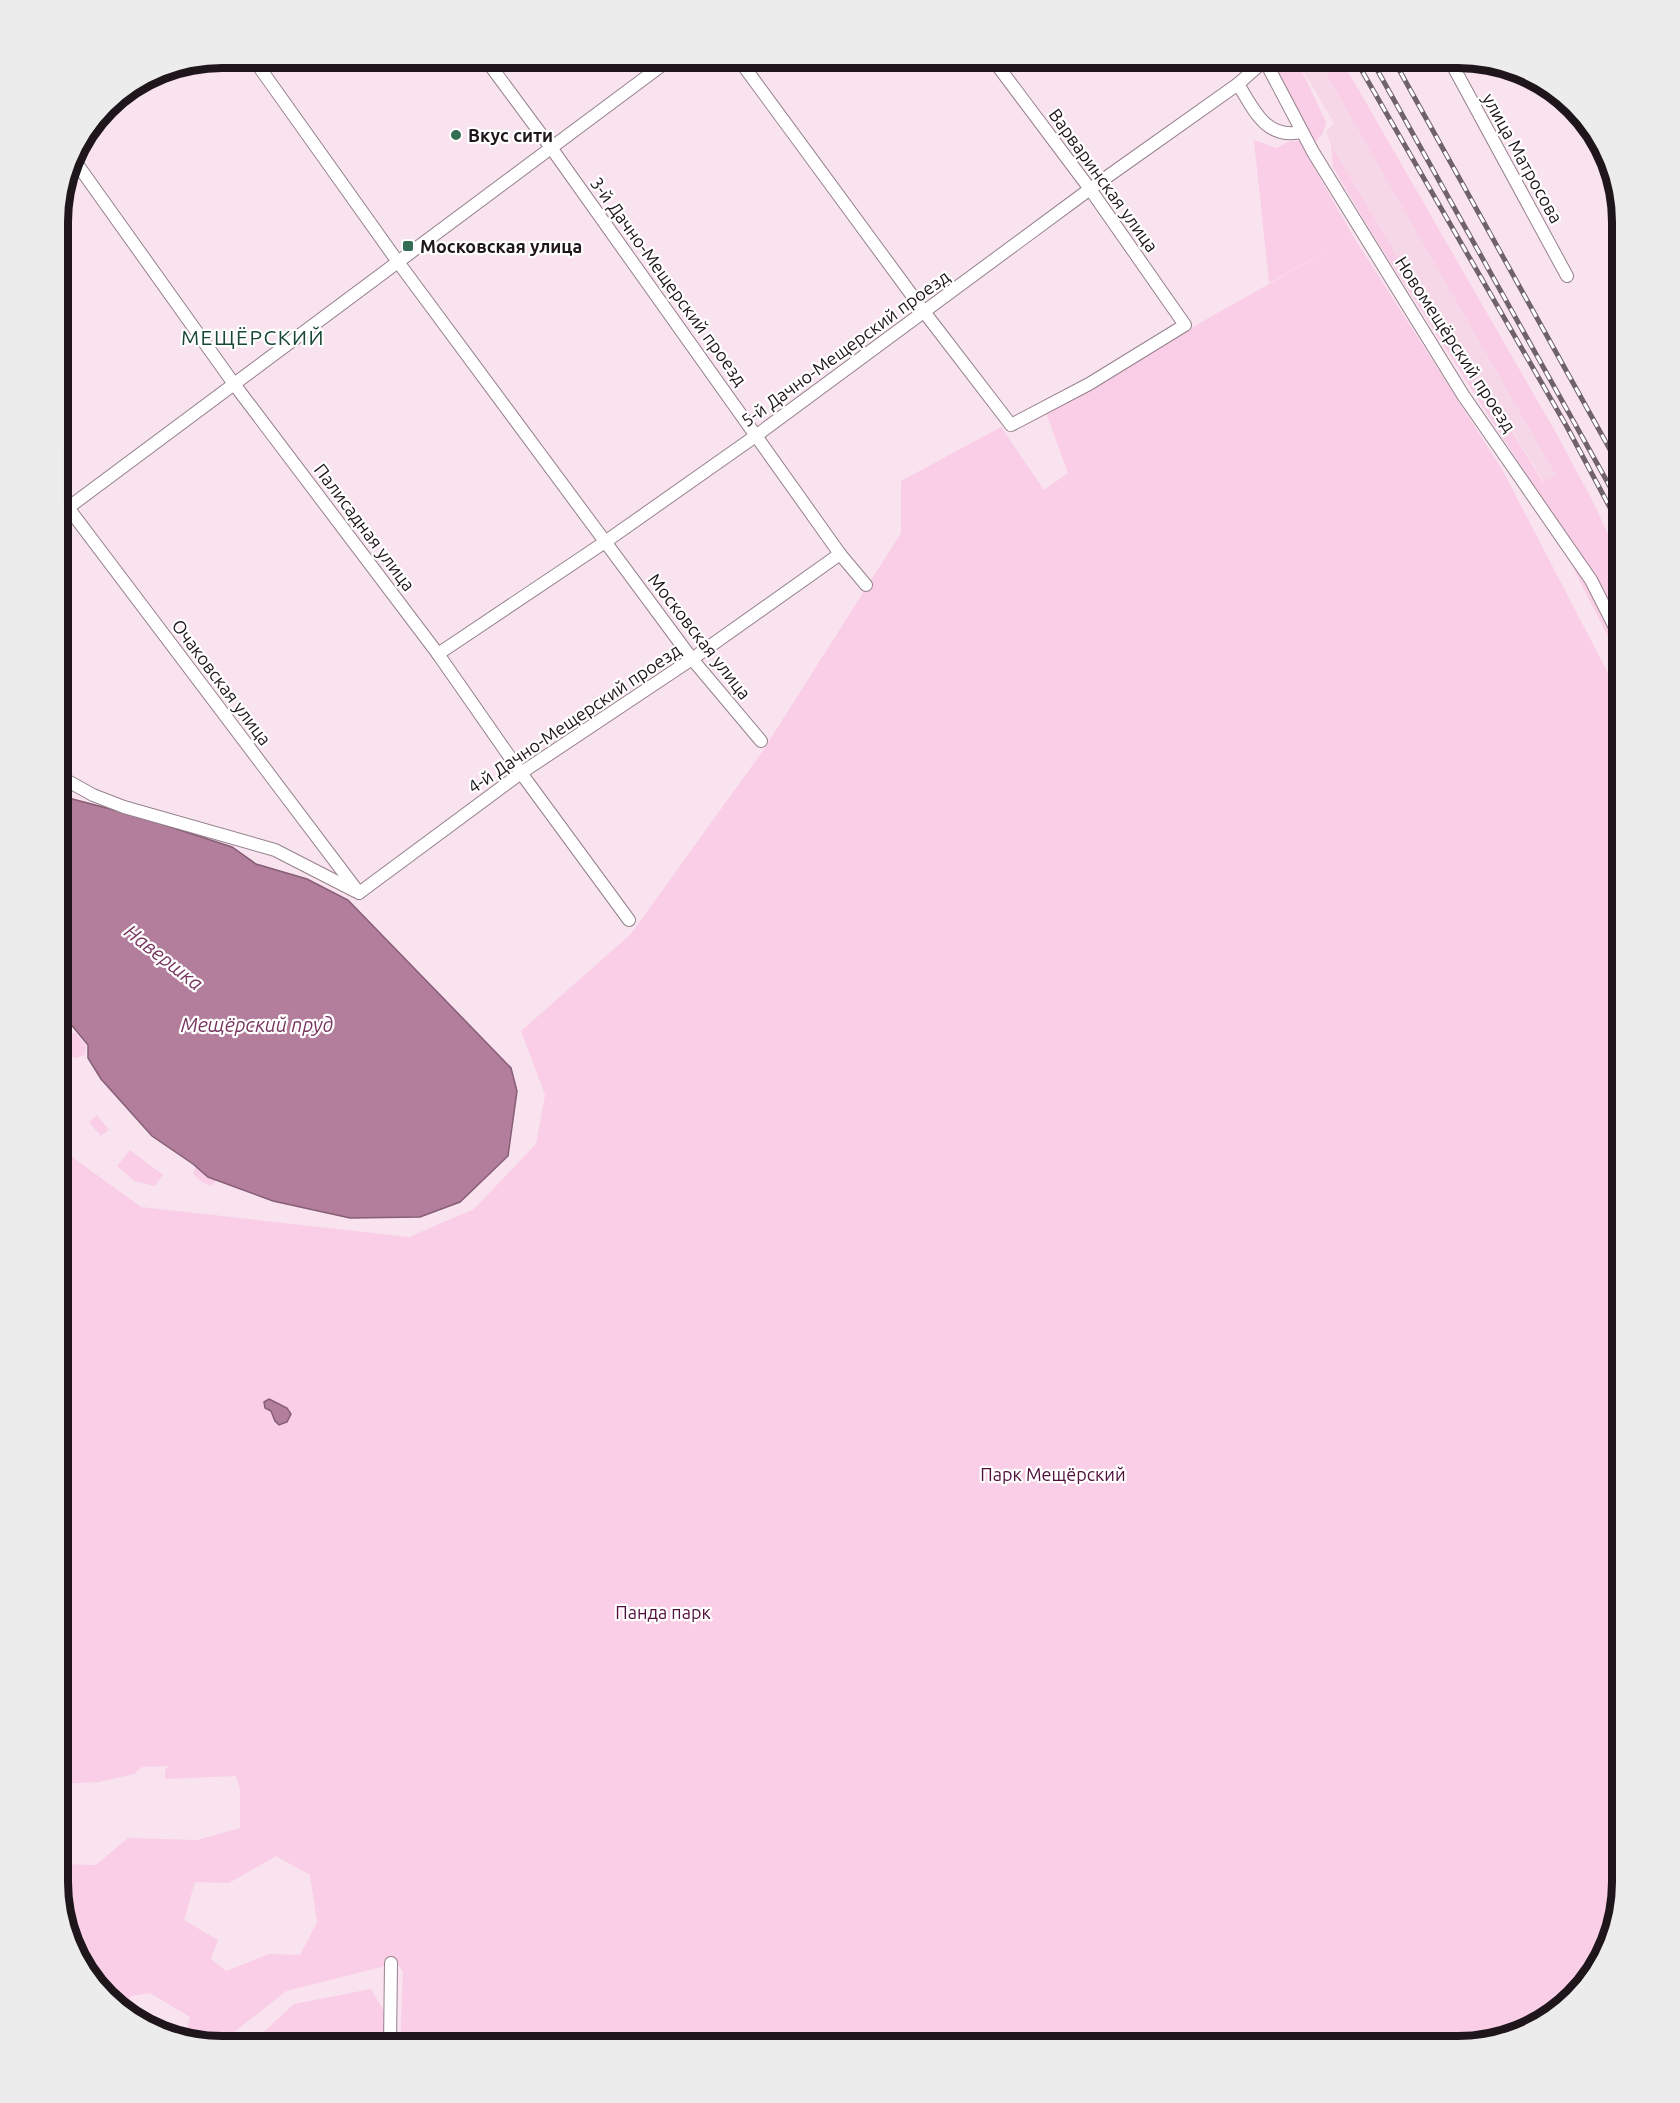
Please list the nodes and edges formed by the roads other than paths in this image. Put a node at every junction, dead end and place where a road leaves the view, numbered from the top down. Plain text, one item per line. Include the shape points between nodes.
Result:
1 (260, 68) edge
2 (492, 68) edge
3 (659, 68) edge
4 (745, 68) edge
5 (999, 68) edge
6 (1255, 68) edge
7 (1269, 68) edge
8 (1454, 68) edge
9 (1238, 84) junction
10 (1302, 132) junction
11 (552, 149) junction
12 (78, 166) edge
13 (1090, 189) junction
14 (398, 262) junction
15 (1567, 276) dead end
16 (925, 313) junction
17 (234, 384) junction
18 (757, 435) junction
19 (68, 508) joint
20 (605, 542) junction
21 (840, 554) junction
22 (866, 585) dead end
23 (1612, 621) edge
24 (438, 654) junction
25 (692, 659) junction
26 (761, 741) dead end
27 (521, 773) junction
28 (68, 781) edge
29 (359, 893) junction
30 (629, 920) dead end
31 (391, 1963) dead end
32 (390, 2036) edge

1 - 14 street, Московская улица
2 - 11 street, 3-й Дачно-Мещерский проезд
3 - 11 street
4 - 16 street
5 - 13 street, Варваринская улица
6 - 9 street, 5-й Дачно-Мещерский проезд
7 - 10 street, Новомещёрский проезд
8 - 15 street, улица Матросова
9 - 10 street via 1270,128 1281,134
9 - 13 street, 5-й Дачно-Мещерский проезд
10 - 23 street, Новомещёрский проезд via 1463,395 1592,580
11 - 14 street
11 - 18 street, 3-й Дачно-Мещерский проезд
12 - 17 street, Палисадная улица
13 - 16 street, 5-й Дачно-Мещерский проезд
13 - 16 street, Варваринская улица via 1185,325 1089,384 1011,424
14 - 17 street
14 - 20 street, Московская улица
16 - 18 street, 5-й Дачно-Мещерский проезд
17 - 19 street
17 - 24 street, Палисадная улица
18 - 20 street, 5-й Дачно-Мещерский проезд
18 - 21 street, 3-й Дачно-Мещерский проезд
19 - 29 street, Очаковская улица
20 - 24 street, 5-й Дачно-Мещерский проезд
20 - 25 street, Московская улица
21 - 22 street, 3-й Дачно-Мещерский проезд
21 - 25 street, 4-й Дачно-Мещерский проезд
24 - 27 street, Палисадная улица
25 - 26 street, Московская улица
25 - 27 street, 4-й Дачно-Мещерский проезд
27 - 29 street, 4-й Дачно-Мещерский проезд
27 - 30 street, Палисадная улица
28 - 29 street via 124,807 275,850
31 - 32 street

